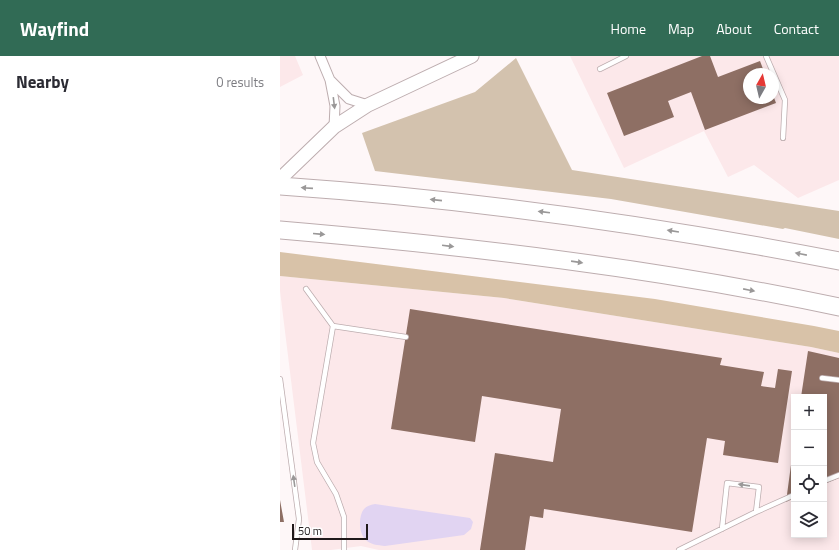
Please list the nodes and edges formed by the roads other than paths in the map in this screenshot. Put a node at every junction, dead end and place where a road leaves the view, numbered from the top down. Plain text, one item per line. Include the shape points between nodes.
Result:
1 (320, 56) edge
2 (472, 56) edge
3 (626, 56) edge
4 (766, 56) edge
5 (600, 69) dead end
6 (330, 80) junction
7 (368, 105) junction
8 (334, 127) junction
9 (784, 138) dead end
10 (280, 179) edge
11 (280, 186) edge
12 (280, 230) edge
13 (839, 261) edge
14 (306, 289) dead end
15 (839, 307) edge
16 (333, 326) junction
17 (406, 337) dead end
18 (822, 378) dead end
19 (280, 379) edge
20 (839, 380) edge
21 (839, 475) edge
22 (827, 480) edge
23 (791, 496) edge
24 (756, 512) junction
25 (722, 529) junction
26 (294, 550) edge
27 (344, 550) edge
28 (680, 550) edge

1 - 6 street
2 - 7 main road
3 - 5 lane
4 - 9 lane via 785,100
6 - 7 street via 349,99
6 -> 8 street via 335,106
7 - 8 main road
8 - 10 main road
13 -> 11 highway via 596,219 393,195
12 -> 15 highway via 434,244 583,263 710,282
14 - 16 lane
16 - 17 lane
16 - 27 lane via 313,443 317,462 336,494 344,517
18 - 20 lane
26 -> 19 lane via 299,519
21 - 22 lane
23 - 24 lane
24 - 25 lane
24 -> 25 lane via 758,487 727,483
25 - 28 lane

